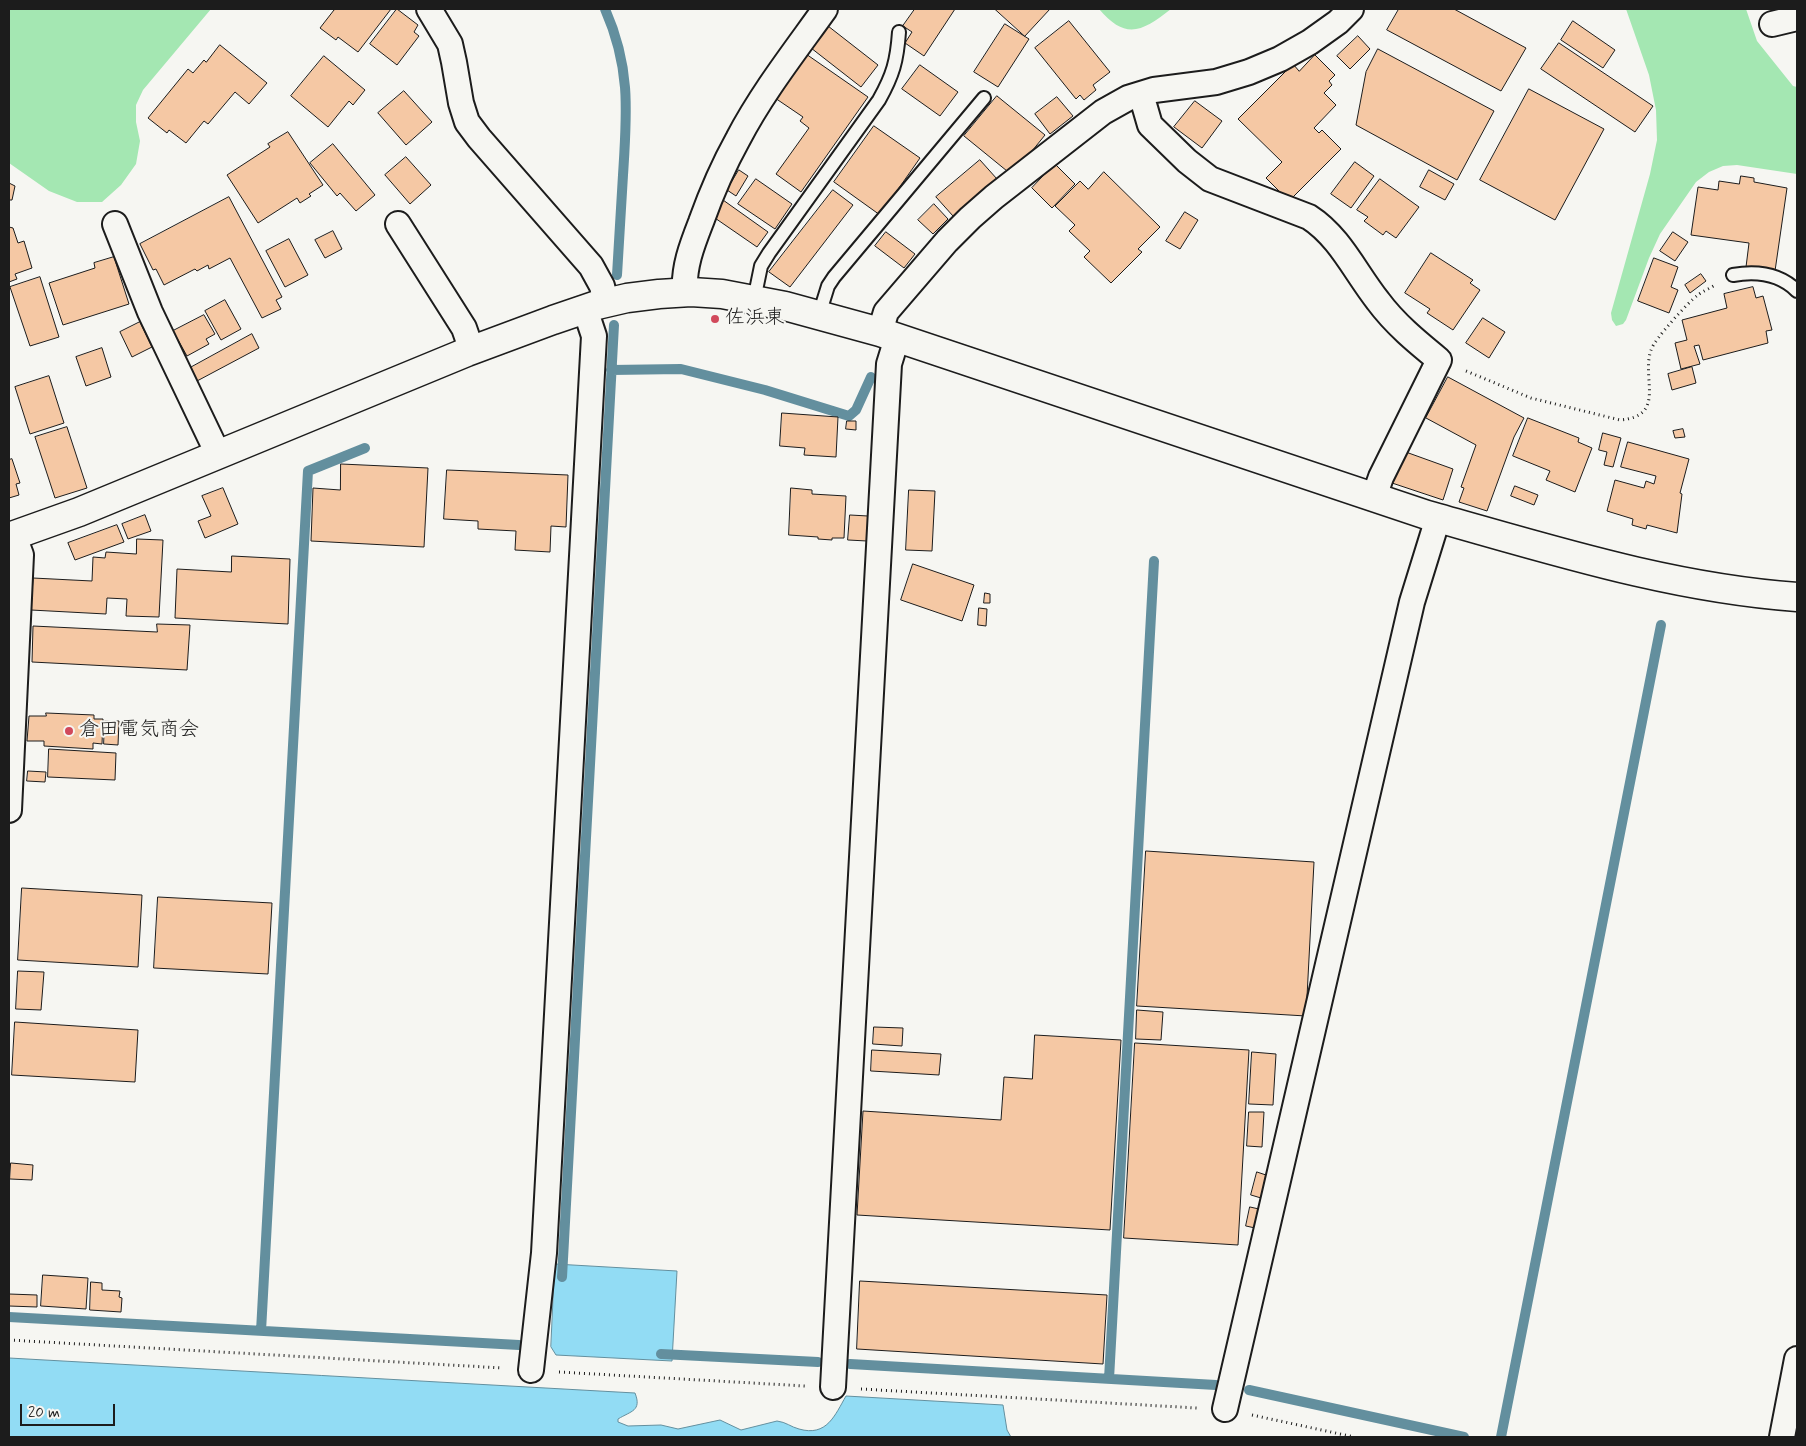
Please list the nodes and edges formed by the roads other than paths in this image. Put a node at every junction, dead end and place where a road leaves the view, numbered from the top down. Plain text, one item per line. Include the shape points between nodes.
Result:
1 (429, 9) edge
2 (825, 9) edge
3 (1351, 9) edge
4 (1797, 18) edge
5 (1772, 24) dead end
6 (899, 32) dead end
7 (1141, 94) junction
8 (984, 98) dead end
9 (115, 224) dead end
10 (398, 224) dead end
11 (1732, 275) road end
12 (1797, 291) edge
13 (685, 292) junction
14 (754, 300) junction
15 (595, 306) junction
16 (818, 315) junction
17 (889, 335) junction
18 (472, 350) junction
19 (218, 454) junction
20 (1374, 497) junction
21 (1438, 518) junction
22 (11, 536) edge
23 (1797, 597) edge
24 (9, 810) edge
25 (1797, 1359) edge
26 (531, 1370) road end
27 (833, 1387) road end
28 (1225, 1409) road end
29 (1782, 1437) edge

1 - 15 street via 450,44 460,103 468,122 591,266 602,286
2 - 13 street via 738,137 712,190 693,245 686,268
3 - 7 street via 1310,42 1249,72 1216,82
4 - 5 street
6 - 14 lane via 897,56 879,100 769,253 761,266
7 - 17 street via 1104,112 970,218 886,312
7 - 20 street via 1150,125 1198,171 1210,179 1309,217 1323,226 1377,301 1410,336 1439,360
8 - 16 lane via 834,277
9 - 19 street via 150,312
10 - 18 street via 464,328
11 - 12 lane via 1764,273 1779,278
13 - 14 street
13 - 15 street via 627,298
14 - 16 street
15 - 18 street
15 - 26 street via 544,1243
16 - 17 street
17 - 20 street
17 - 27 street
18 - 19 street
19 - 22 street via 79,512
20 - 21 street
21 - 23 street via 1641,573 1734,590
21 - 28 street via 1412,602
22 - 24 street via 21,556
25 - 29 street

